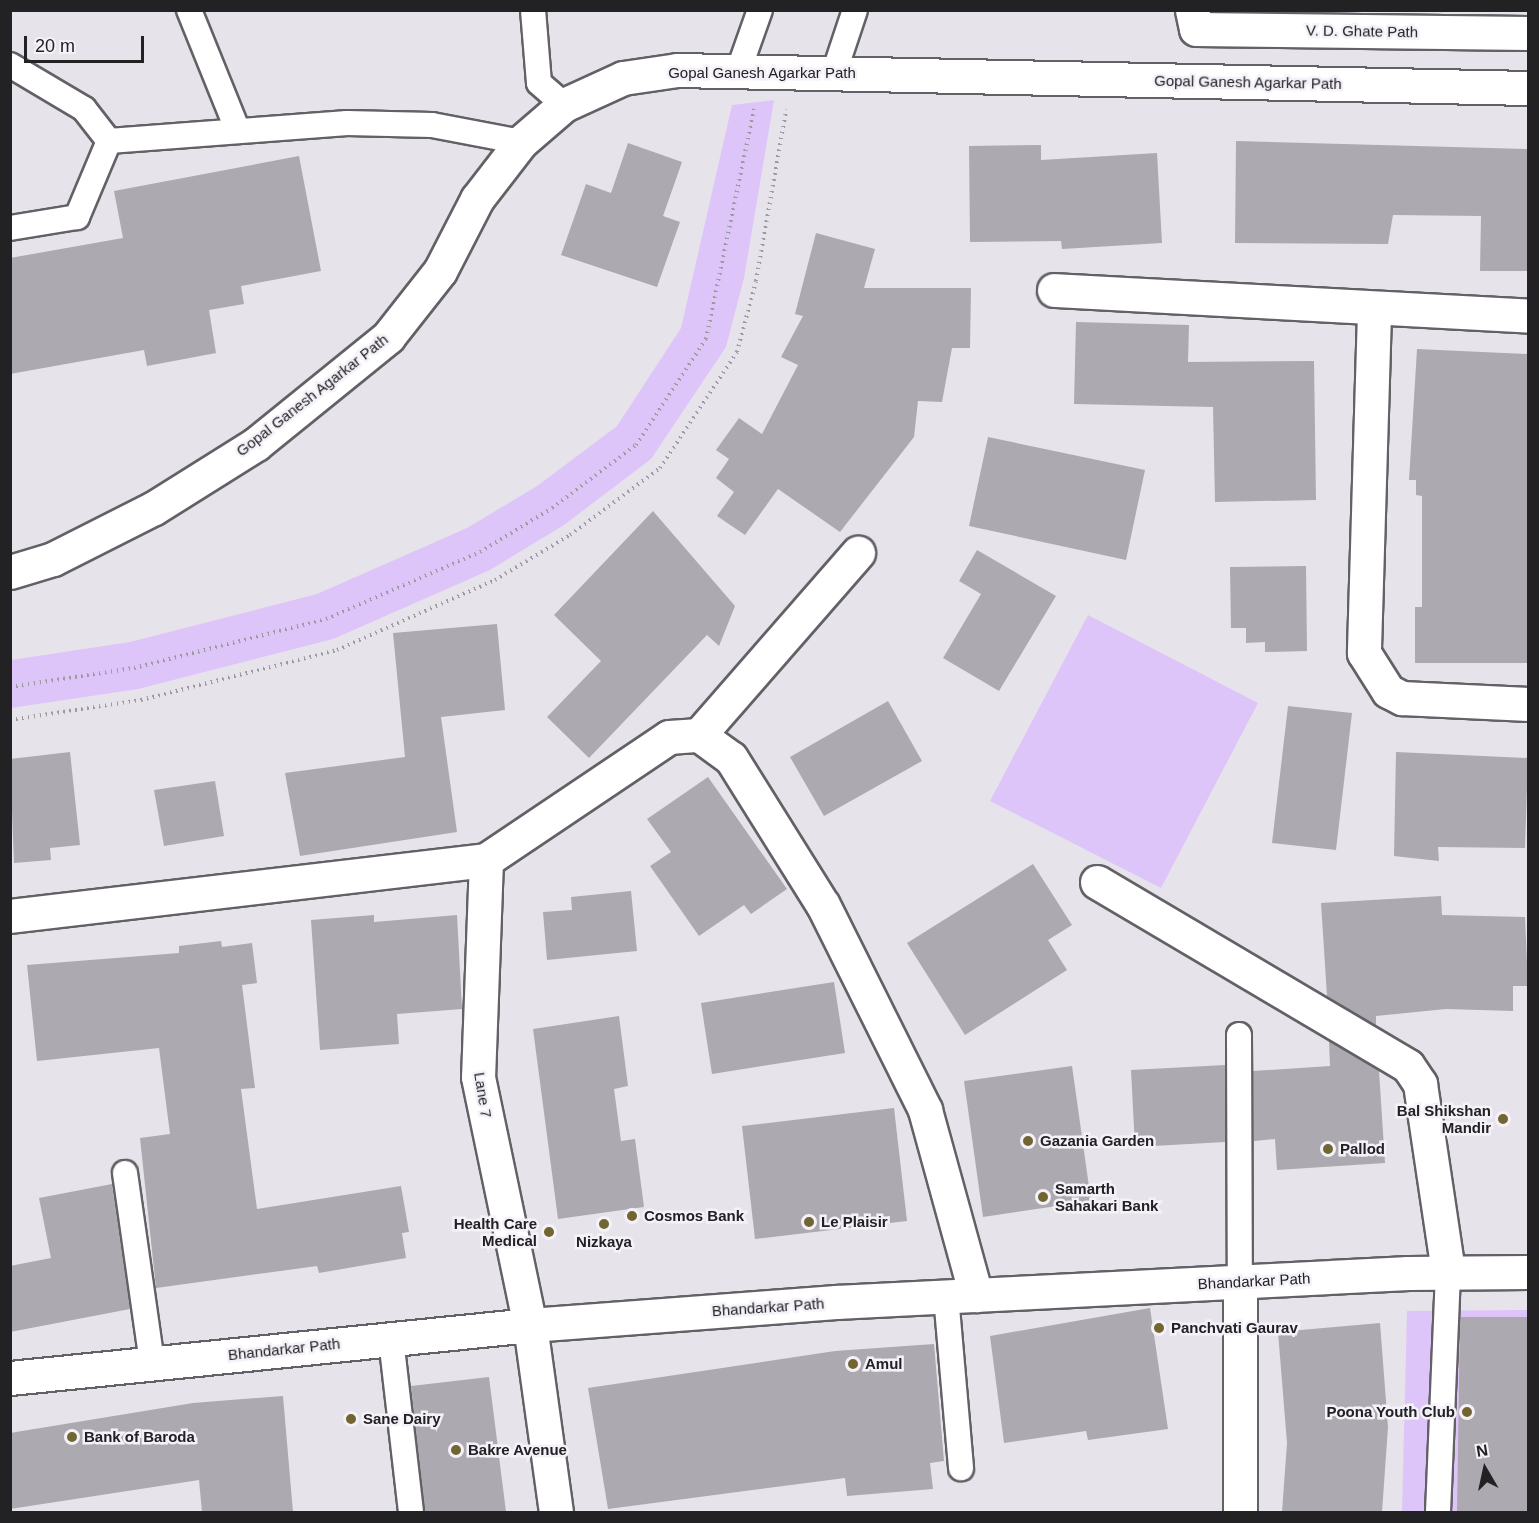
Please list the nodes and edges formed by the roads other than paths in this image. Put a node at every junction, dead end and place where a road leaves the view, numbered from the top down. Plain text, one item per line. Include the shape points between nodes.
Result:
1 (189, 10) edge
2 (533, 10) edge
3 (760, 10) edge
4 (855, 10) edge
5 (1194, 20) edge
6 (1348, 21) edge
7 (1528, 33) edge
8 (10, 65) edge
9 (738, 72) junction
10 (834, 73) junction
11 (1528, 88) edge
12 (564, 105) junction
13 (237, 129) junction
14 (109, 141) junction
15 (521, 142) junction
16 (10, 228) edge
17 (1054, 290) dead end
18 (1374, 312) junction
19 (1528, 316) edge
20 (858, 553) dead end
21 (10, 572) edge
22 (1528, 704) edge
23 (699, 735) junction
24 (486, 860) junction
25 (1097, 882) dead end
26 (10, 916) edge
27 (1239, 1035) dead end
28 (125, 1173) dead end
29 (1448, 1272) junction
30 (1528, 1272) edge
31 (1240, 1281) junction
32 (961, 1296) junction
33 (530, 1325) junction
34 (391, 1339) junction
35 (152, 1362) junction
36 (10, 1378) edge
37 (961, 1468) dead end
38 (411, 1512) edge
39 (556, 1512) edge
40 (1240, 1512) edge
41 (1437, 1512) edge

1 - 13 lane
2 - 12 lane via 538,83
3 - 9 lane
4 - 10 lane
5 - 6 street, V. D. Ghate Path
6 - 7 street, V. D. Ghate Path
8 - 14 lane via 84,109
9 - 10 street, Gopal Ganesh Agarkar Path
9 - 12 street, Gopal Ganesh Agarkar Path via 677,70 623,78
10 - 11 street, Gopal Ganesh Agarkar Path
12 - 15 street, Gopal Ganesh Agarkar Path
13 - 14 lane
13 - 15 lane via 432,125
14 - 16 lane via 77,217
15 - 21 street, Gopal Ganesh Agarkar Path via 477,200 440,270 388,337 256,444 154,508 53,559
17 - 18 street
18 - 19 street
18 - 22 street via 1364,653 1388,691 1402,698
20 - 23 street
23 - 24 street via 669,737
23 - 32 street via 731,758 823,905 925,1110
24 - 26 street
24 - 33 street, Lane 7 via 478,1077
25 - 29 street via 1408,1066 1420,1084
27 - 31 lane
28 - 35 lane
29 - 30 street, Bhandarkar Path
29 - 31 street, Bhandarkar Path
29 - 41 lane
31 - 32 street, Bhandarkar Path
31 - 40 street
32 - 33 street, Bhandarkar Path
32 - 37 lane
33 - 34 street, Bhandarkar Path
33 - 39 street, Lane 7
34 - 35 street, Bhandarkar Path
34 - 38 lane
35 - 36 street, Bhandarkar Path

